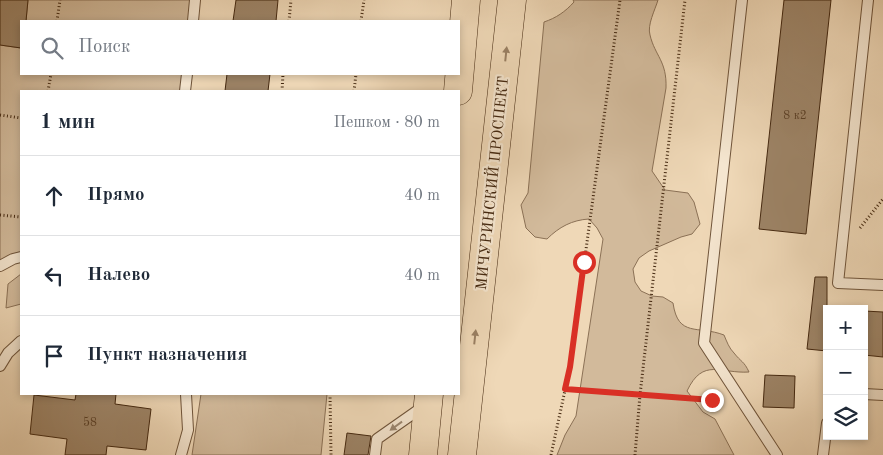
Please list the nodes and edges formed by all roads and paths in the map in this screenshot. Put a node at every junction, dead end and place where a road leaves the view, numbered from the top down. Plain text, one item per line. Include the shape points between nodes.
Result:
1 (60, 0) edge
2 (195, 0) edge
3 (291, 0) edge
4 (364, 0) edge
5 (466, 0) edge
6 (512, 0) edge
7 (620, 0) edge
8 (685, 0) edge
9 (742, 0) edge
10 (868, 0) edge
11 (58, 20) edge
12 (193, 20) edge
13 (289, 20) edge
14 (361, 20) edge
15 (460, 68) edge
16 (51, 75) edge
17 (187, 75) edge
18 (284, 75) edge
19 (356, 75) edge
20 (459, 75) edge
21 (48, 90) edge
22 (185, 90) edge
23 (282, 90) edge
24 (354, 90) edge
25 (458, 90) edge
26 (0, 115) edge
27 (20, 118) edge
28 (0, 215) edge
29 (20, 217) edge
30 (20, 257) edge
31 (0, 266) edge
32 (883, 285) edge
33 (20, 342) edge
34 (0, 366) edge
35 (565, 389) junction
36 (868, 394) edge
37 (186, 395) edge
38 (330, 395) edge
39 (640, 395) junction
40 (883, 395) edge
41 (429, 398) edge
42 (743, 403) junction
43 (825, 440) edge
44 (181, 455) edge
45 (331, 455) edge
46 (375, 455) edge
47 (423, 455) edge
48 (462, 455) edge
49 (551, 455) edge
50 (635, 455) edge
51 (777, 455) edge
52 (823, 455) edge

1 - 11 path
2 - 12 lane
3 - 13 path
4 - 14 path
5 - 15 main road
48 -> 6 main road, МИЧУРИНСКИЙ ПРОСПЕКТ
7 - 35 path
8 - 39 path
9 - 42 lane via 704,342
10 - 32 lane via 838,283
16 - 21 path
17 - 22 lane
18 - 23 path
19 - 24 path
20 - 25 main road
26 - 27 path
28 - 29 path
30 - 31 lane
33 - 34 lane
35 - 39 path
35 - 49 path
36 - 40 lane
37 - 44 lane via 188,430
38 - 45 path
39 - 42 path
39 - 50 path
41 -> 46 lane via 377,440
41 - 47 main road
42 - 51 lane
43 - 52 lane

